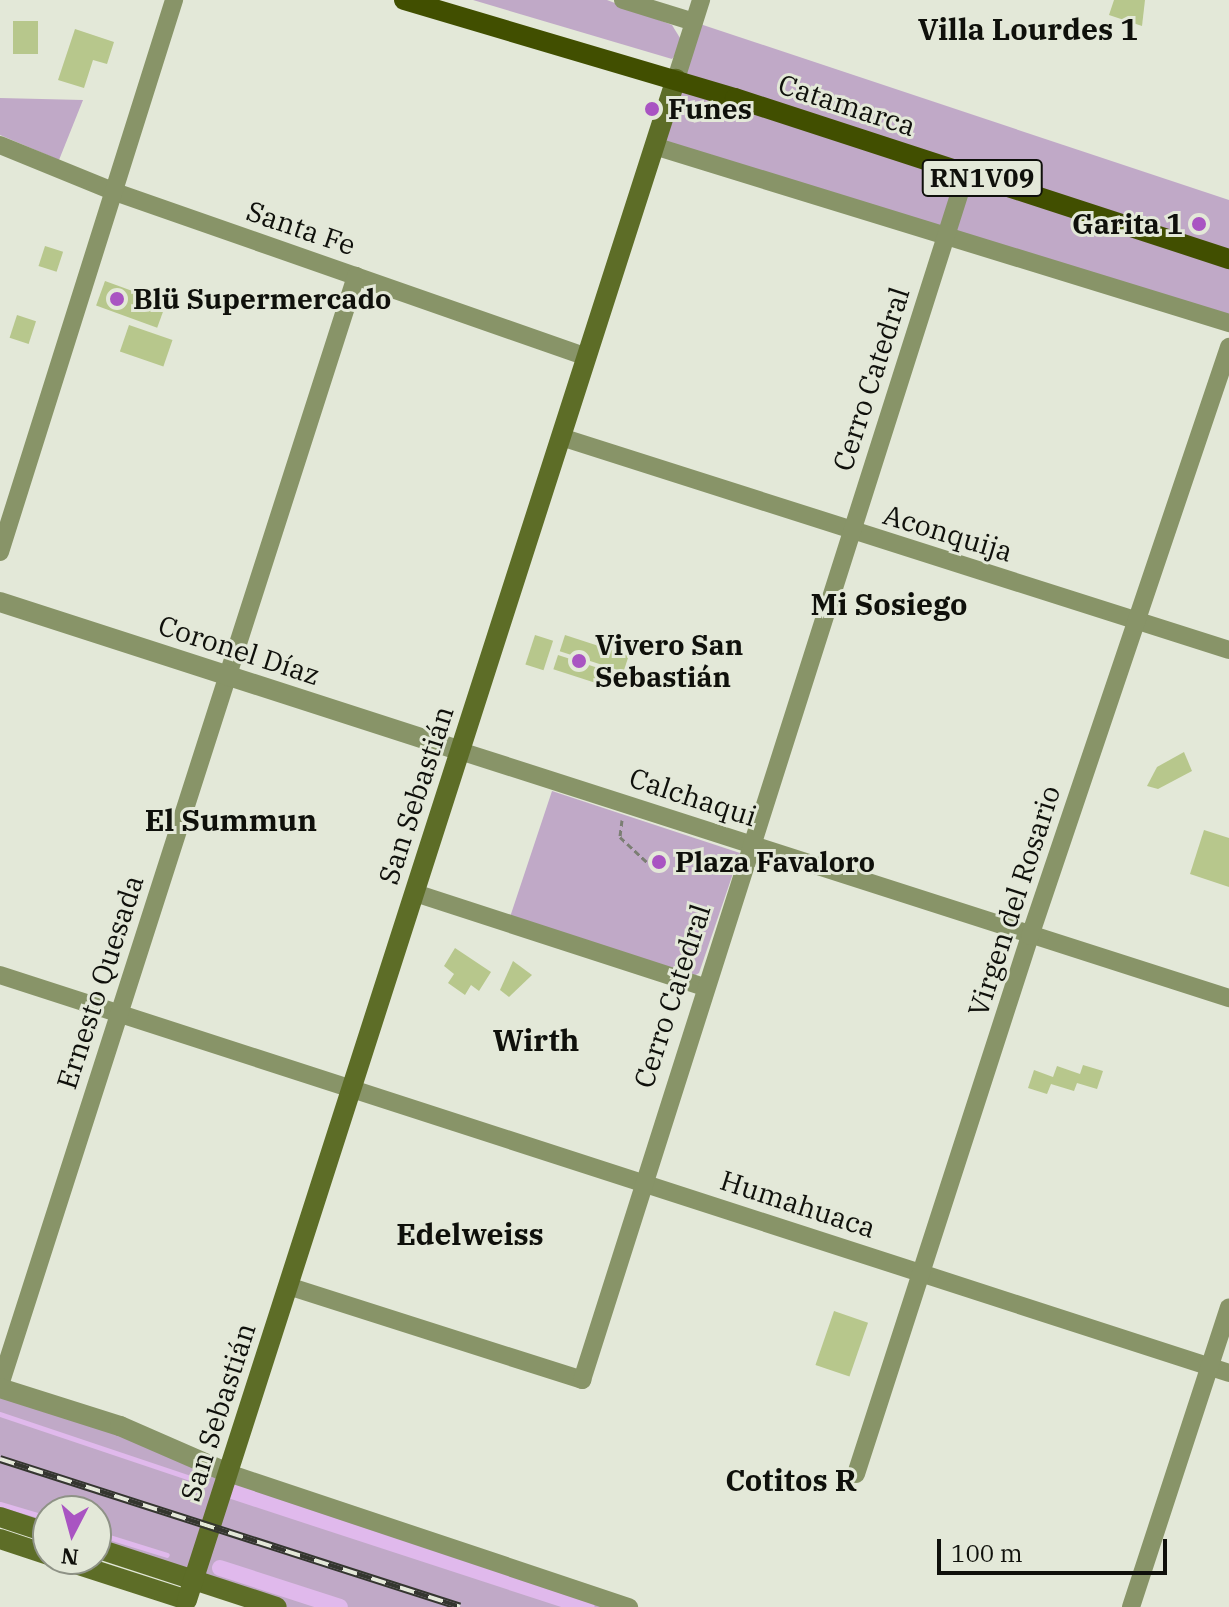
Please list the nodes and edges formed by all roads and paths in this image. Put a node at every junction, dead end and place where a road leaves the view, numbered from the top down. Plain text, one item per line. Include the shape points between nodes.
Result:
1 (174, 0) edge
2 (404, 0) edge
3 (623, 0) edge
4 (701, 0) edge
5 (694, 22) junction
6 (676, 79) junction
7 (0, 145) edge
8 (654, 146) junction
9 (966, 173) junction
10 (115, 192) junction
11 (946, 236) junction
12 (1229, 259) edge
13 (356, 276) junction
14 (1229, 323) edge
15 (1229, 347) edge
16 (587, 357) junction
17 (561, 437) junction
18 (851, 532) junction
19 (0, 552) edge
20 (0, 602) edge
21 (1138, 621) junction
22 (1229, 650) edge
23 (228, 675) junction
24 (460, 751) junction
25 (627, 805) junction
26 (750, 845) junction
27 (648, 863) dead end
28 (415, 893) junction
29 (1030, 936) junction
30 (0, 975) edge
31 (704, 987) junction
32 (1229, 998) edge
33 (119, 1013) junction
34 (351, 1089) junction
35 (643, 1183) junction
36 (922, 1273) junction
37 (288, 1286) junction
38 (1229, 1308) edge
39 (1210, 1367) junction
40 (1229, 1373) edge
41 (0, 1387) edge
42 (228, 1473) junction
43 (856, 1474) dead end
44 (0, 1517) edge
45 (32, 1528) edge
46 (0, 1539) edge
47 (32, 1550) edge
48 (112, 1556) edge
49 (112, 1574) edge
50 (188, 1596) edge
51 (277, 1607) edge
52 (629, 1607) edge
53 (1131, 1607) edge

1 - 10 street
2 - 6 main road, RN1V09
3 - 5 street
4 - 5 street, San Sebastián
5 - 6 street, San Sebastián
6 - 8 main road, San Sebastián
6 - 9 main road, Catamarca / RN1V09
7 - 10 street, Santa Fe
8 - 11 street
8 - 16 main road, San Sebastián
9 - 11 street, Cerro Catedral
9 - 12 main road, Catamarca / RN1V09
10 - 13 street, Santa Fe
10 - 19 street
11 - 14 street
11 - 18 street, Cerro Catedral
13 - 16 street, Santa Fe
13 - 23 street, Ernesto Quesada
15 - 21 street, Virgen del Rosario
16 - 17 main road, San Sebastián
17 - 18 street, Aconquija
17 - 24 main road, San Sebastián
18 - 21 street, Aconquija
18 - 26 street, Cerro Catedral
20 - 23 street, Coronel Díaz
21 - 22 street, Aconquija
21 - 29 street, Virgen del Rosario
23 - 24 street, Coronel Díaz
23 - 33 street, Ernesto Quesada
24 - 25 street, Calchaqui
24 - 28 main road, San Sebastián
25 - 26 street, Calchaqui
25 - 27 path via 620,837
26 - 29 street, Calchaqui
26 - 31 street, Cerro Catedral
28 - 31 street
28 - 34 main road, San Sebastián
29 - 32 street, Calchaqui
29 - 36 street, Virgen del Rosario
30 - 33 street, Humahuaca
31 - 35 street, Cerro Catedral
33 - 34 street, Humahuaca
33 - 41 street, Ernesto Quesada
34 - 35 street, Humahuaca
34 - 37 main road, San Sebastián
35 - 36 street, Humahuaca
35 - 37 street, Cerro Catedral via 582,1380
36 - 39 street, Humahuaca
36 - 43 street, Virgen del Rosario
37 - 42 main road, San Sebastián
38 - 39 street
39 - 40 street, Humahuaca
39 - 53 street
41 - 42 street via 120,1426
42 - 50 main road, San Sebastián
42 - 52 street
44 - 45 main road
46 - 47 main road
48 - 50 main road
49 - 50 main road
50 - 51 main road

